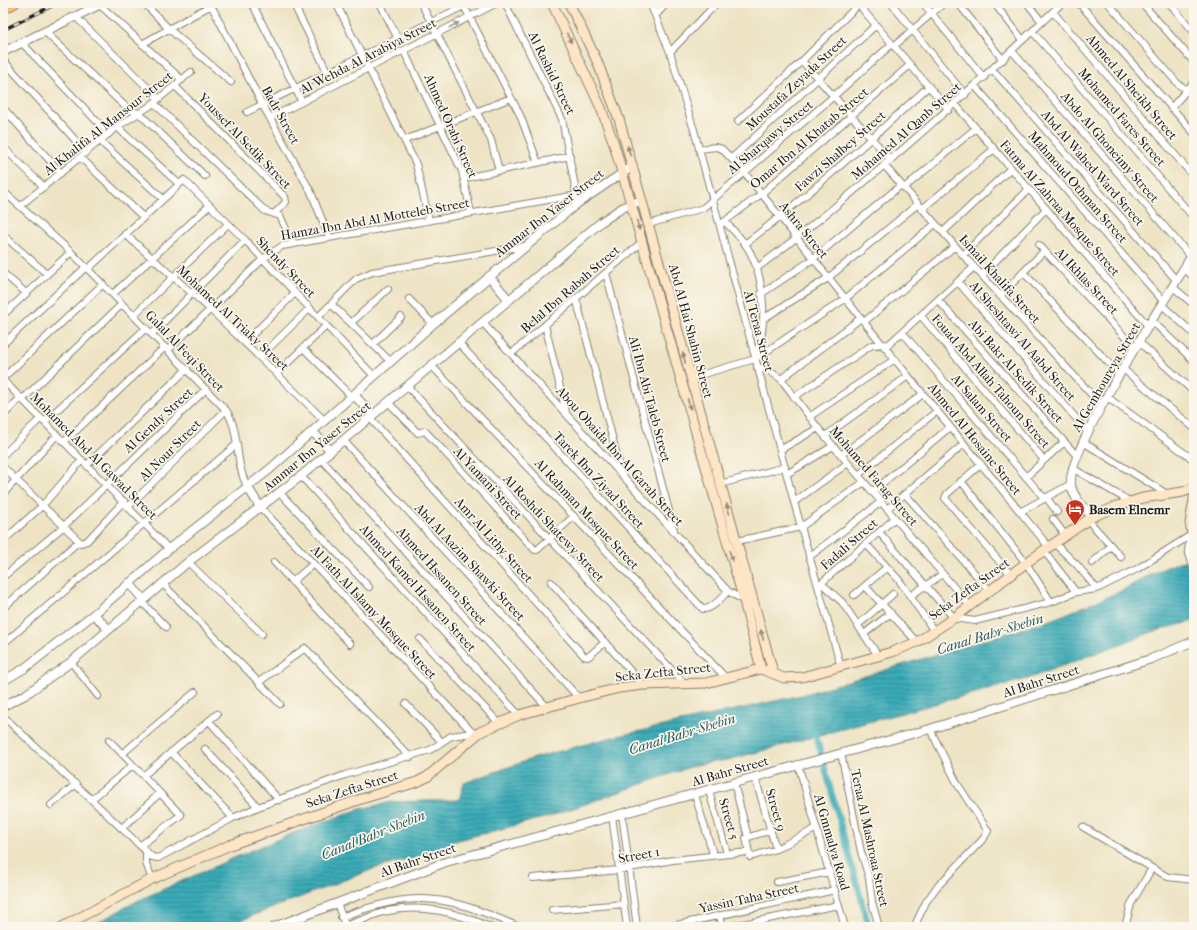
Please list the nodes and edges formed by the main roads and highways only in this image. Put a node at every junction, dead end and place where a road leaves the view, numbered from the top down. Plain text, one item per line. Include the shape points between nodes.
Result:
1 (14, 3) edge
2 (552, 3) edge
3 (569, 3) edge
4 (3, 10) edge
5 (1194, 488) edge
6 (1183, 492) junction
7 (1194, 495) edge
8 (1194, 499) edge
9 (1193, 539) edge
10 (761, 669) junction
11 (773, 672) junction
12 (62, 927) edge

1 - 4 main road
2 -> 10 main road, Abd Al Hai Shahin Street via 601,108 622,172
11 -> 3 main road, Abd Al Hai Shahin Street via 633,166 609,91
5 - 6 main road, Seka Zefta Street
6 - 7 main road
6 - 11 main road, Seka Zefta Street via 1131,502 1090,518 954,618 917,642 879,657 792,678 784,678
8 - 9 main road via 1190,518
10 - 11 main road, Seka Zefta Street
10 - 12 main road, Seka Zefta Street via 706,683 619,688 519,715 476,732 427,777 417,782 251,837 152,879

